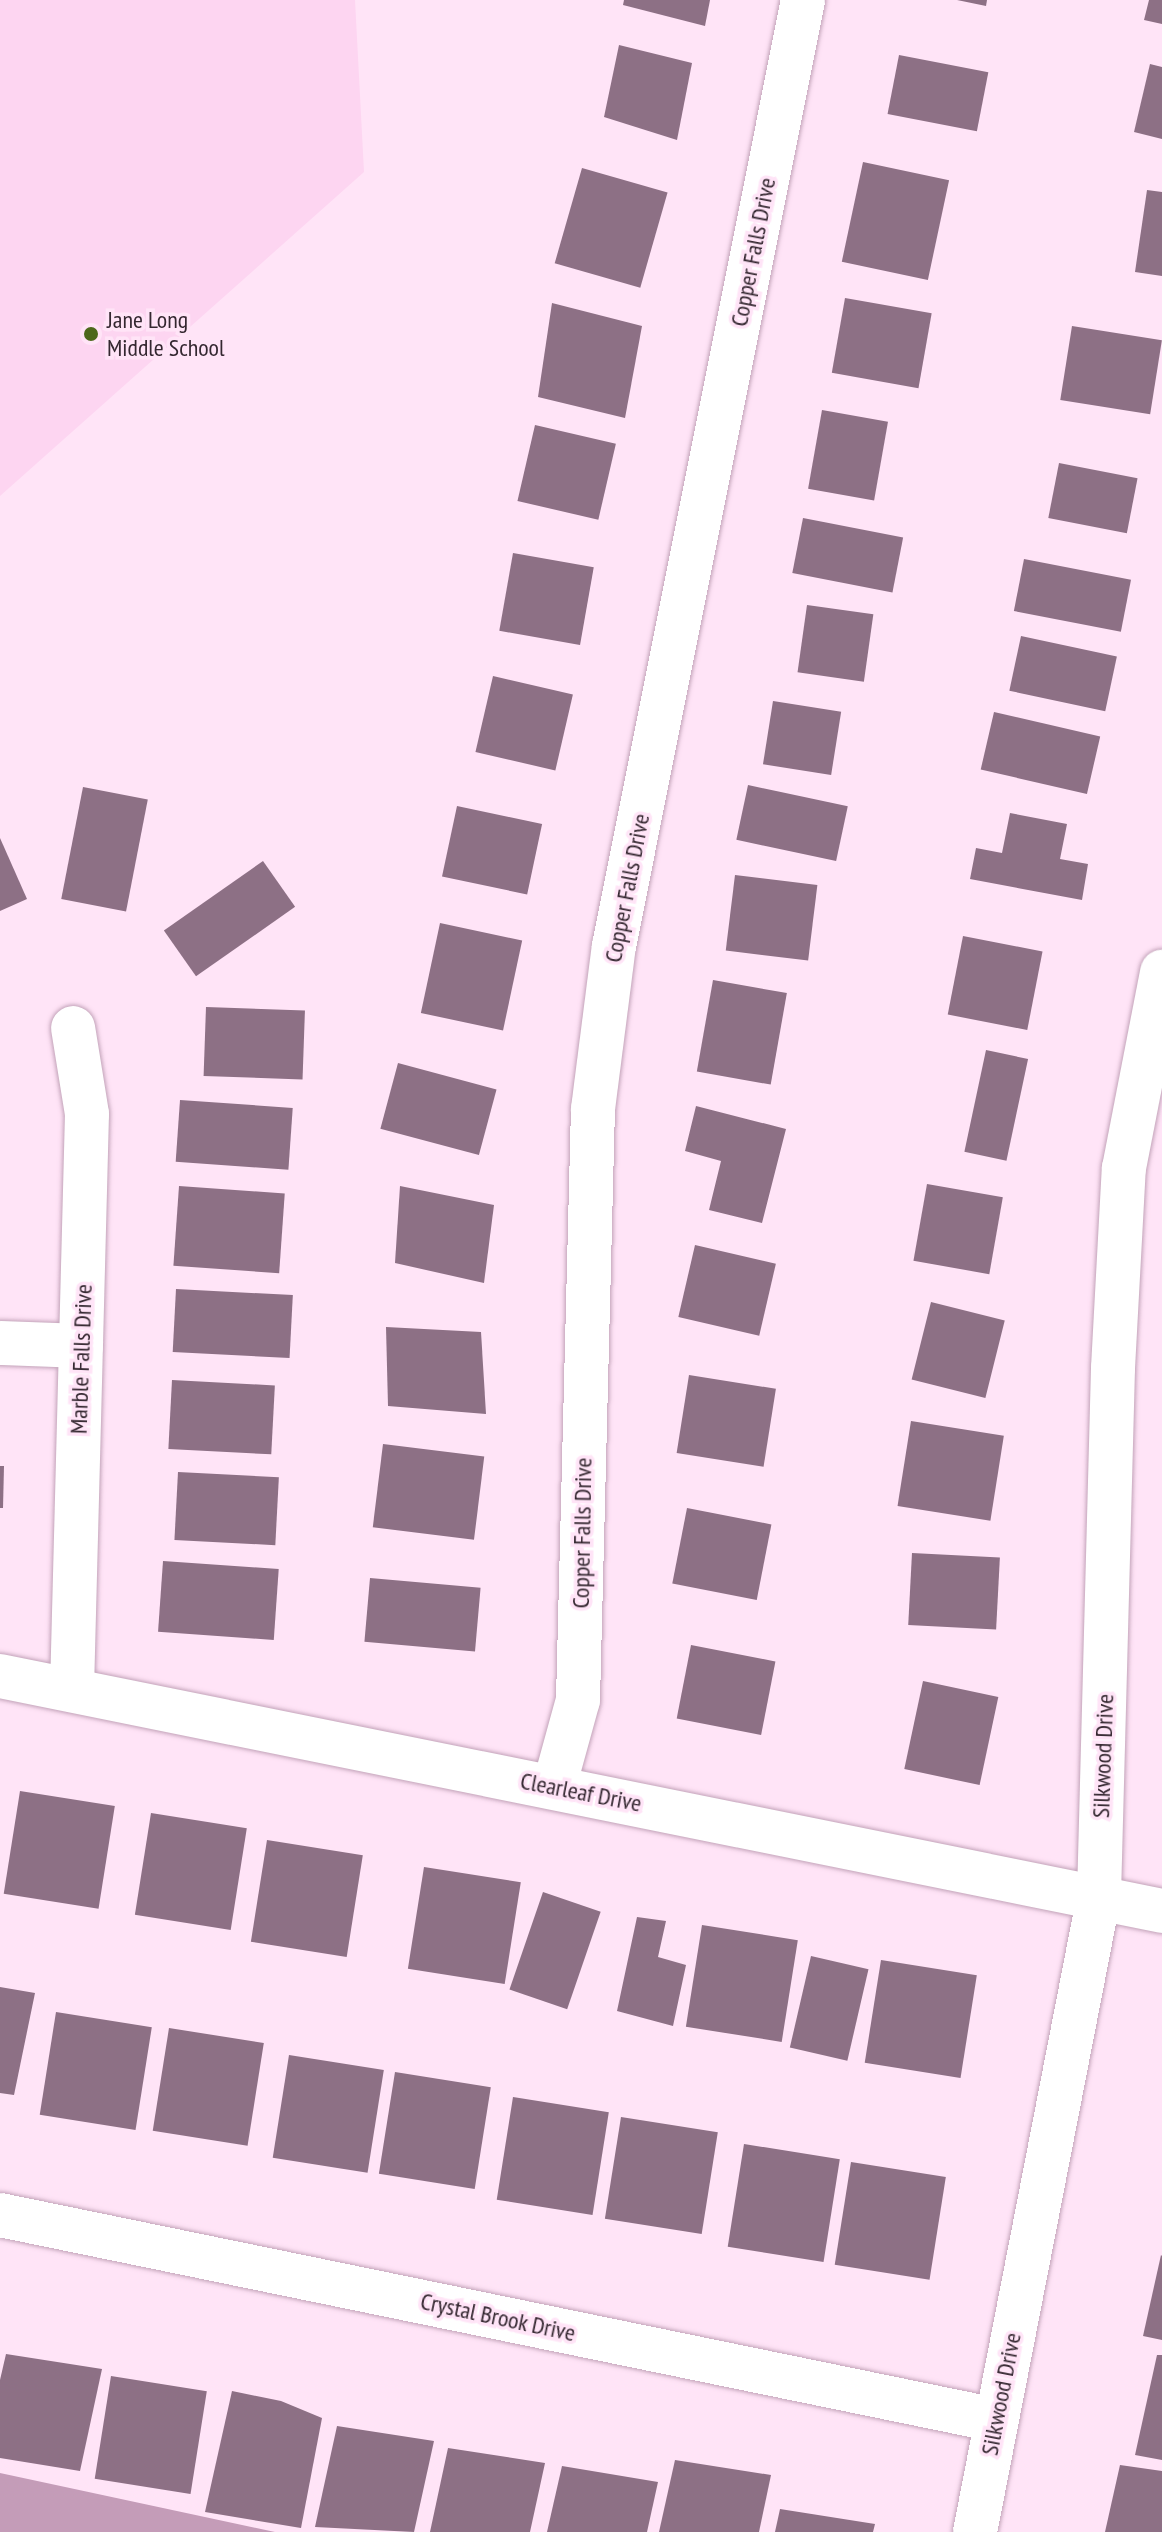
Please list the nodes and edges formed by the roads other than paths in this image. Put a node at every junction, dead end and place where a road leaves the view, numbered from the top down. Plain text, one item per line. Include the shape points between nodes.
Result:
1 (803, 0) edge
2 (1162, 972) edge
3 (73, 1028) dead end
4 (0, 1343) edge
5 (81, 1346) junction
6 (0, 1676) edge
7 (72, 1690) junction
8 (554, 1787) junction
9 (1099, 1896) junction
10 (1162, 1911) edge
11 (0, 2215) edge
12 (996, 2420) junction
13 (975, 2532) edge

1 - 8 street, Copper Falls Drive via 614,946 593,1109 578,1700
2 - 9 street, Silkwood Drive via 1124,1168 1113,1368
3 - 5 street, Marble Falls Drive via 87,1114
4 - 5 street
5 - 7 street, Marble Falls Drive
6 - 7 street, Clearleaf Drive
7 - 8 street, Clearleaf Drive
8 - 9 street, Clearleaf Drive
9 - 10 street, Clearleaf Drive
9 - 12 street, Silkwood Drive
11 - 12 street, Crystal Brook Drive
12 - 13 street, Silkwood Drive

